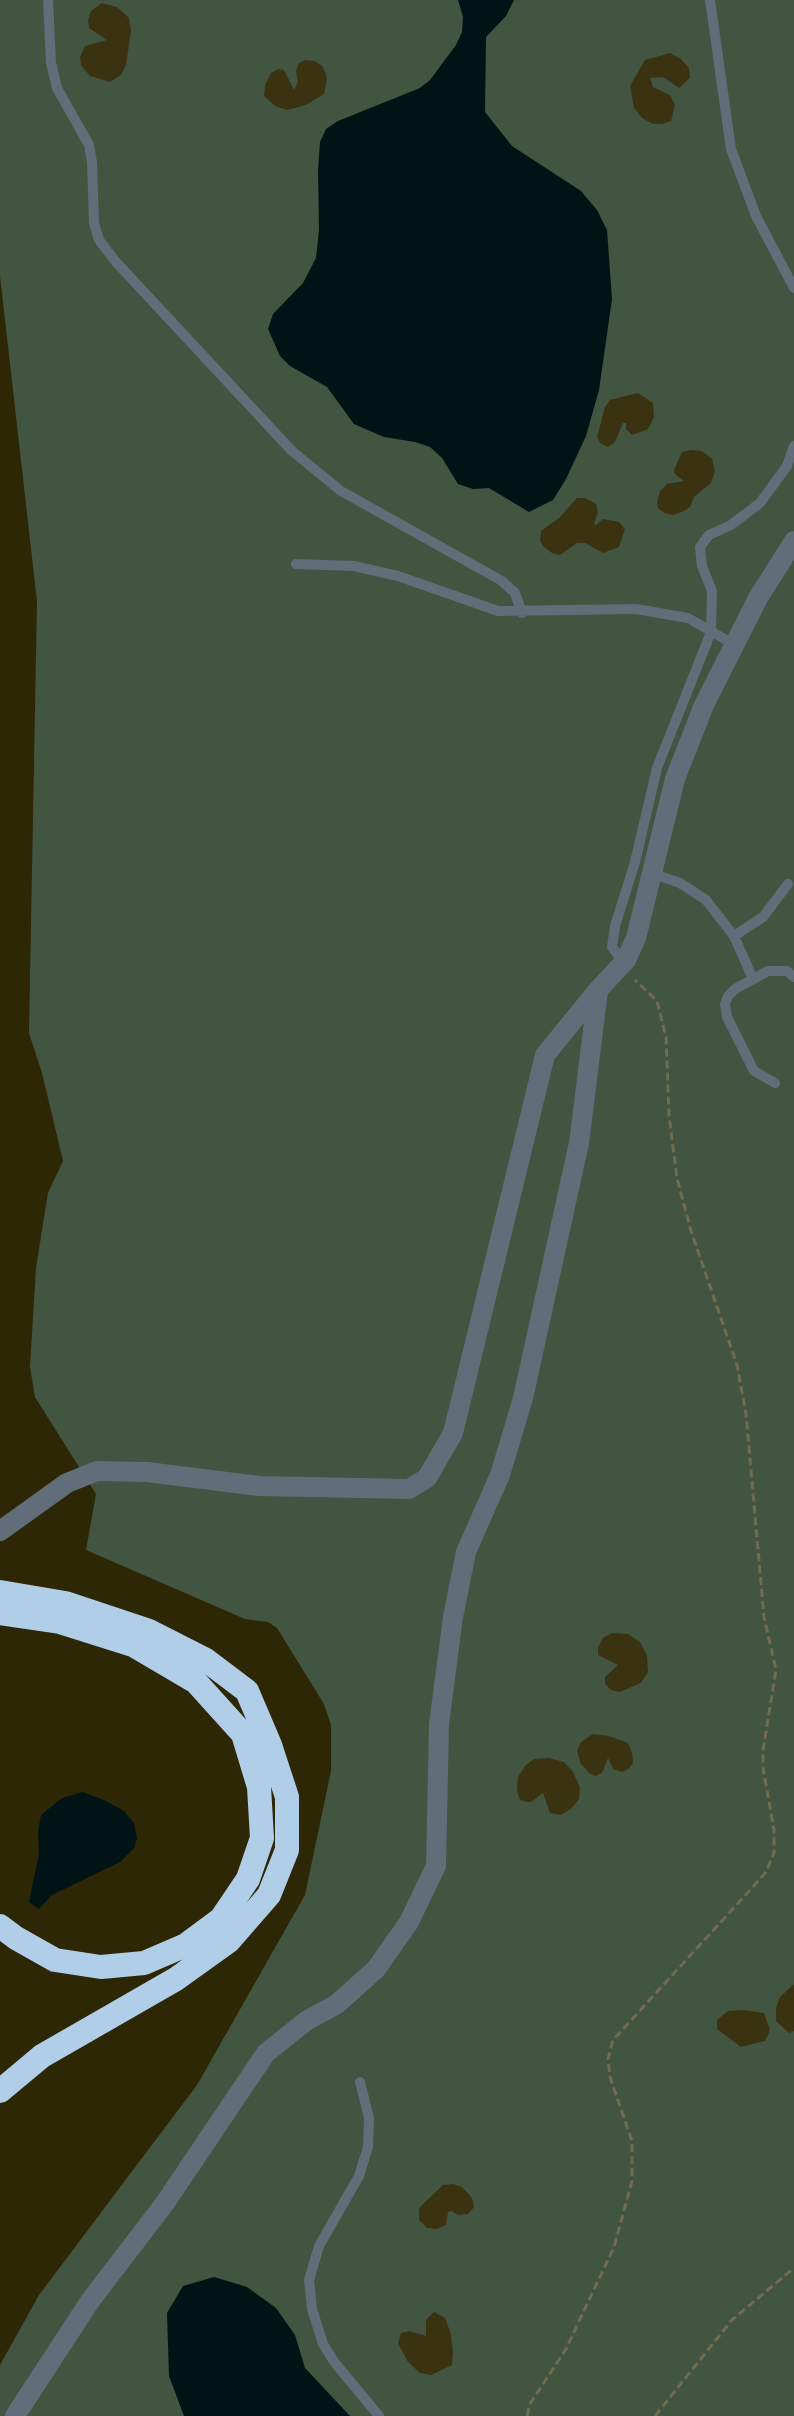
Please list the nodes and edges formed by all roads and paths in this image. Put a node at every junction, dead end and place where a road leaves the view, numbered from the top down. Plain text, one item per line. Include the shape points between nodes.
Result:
1 (48, 0) edge
2 (710, 0) edge
3 (794, 288) edge
4 (794, 446) edge
5 (794, 541) edge
6 (296, 564) dead end
7 (522, 613) junction
8 (711, 632) junction
9 (735, 645) junction
10 (651, 873) junction
11 (788, 884) dead end
12 (734, 936) junction
13 (623, 964) junction
14 (794, 977) edge
15 (753, 979) junction
16 (598, 990) junction
17 (775, 1083) dead end
18 (0, 1531) edge
19 (0, 1592) edge
20 (0, 1613) edge
21 (201, 1671) junction
22 (0, 1926) edge
23 (360, 2082) dead end
24 (0, 2091) edge
25 (794, 2268) edge
26 (15, 2416) edge
27 (379, 2416) edge
28 (527, 2416) edge
29 (655, 2416) edge

1 - 7 lane via 57,88 89,145 93,215 99,240 116,262 292,451 341,491 502,581 515,593
2 - 3 lane via 731,149 756,216
4 - 8 lane via 787,466 760,503 709,535 700,547 712,591
5 - 9 street
6 - 7 lane via 354,566 498,611
7 - 8 lane via 636,609 688,618
8 - 9 lane
8 - 13 lane via 657,768 615,926 612,947
9 - 10 street via 683,757
10 - 12 lane via 706,900
10 - 13 street via 636,938
11 - 12 lane via 763,917
12 - 15 lane
13 - 16 street
13 - 28 path via 657,1001 666,1037 677,1178 740,1377 764,1617 776,1670 763,1750 774,1853 766,1872 613,2040 610,2077 632,2141 632,2181 614,2247 566,2349
14 - 15 lane via 778,969
15 - 17 lane via 728,996 727,1017 754,1071
16 - 18 street via 545,1055 453,1433 427,1478 409,1489 274,1487 97,1471 67,1483
16 - 26 street via 579,1143 526,1384 500,1475 466,1552 453,1617 439,1724 436,1866 409,1922 376,1969 337,2004 266,2053
19 - 21 highway via 79,1607 149,1631
20 - 21 highway via 60,1622
21 - 22 highway via 243,1734 259,1787 262,1838 248,1879 221,1919 186,1945 144,1963 101,1967 55,1960
21 - 24 highway via 247,1691 287,1797 287,1850 269,1895 229,1941 176,1979 42,2056
23 - 27 lane via 369,2118 368,2147 359,2176 319,2246 309,2280 323,2344
25 - 29 path via 732,2320

